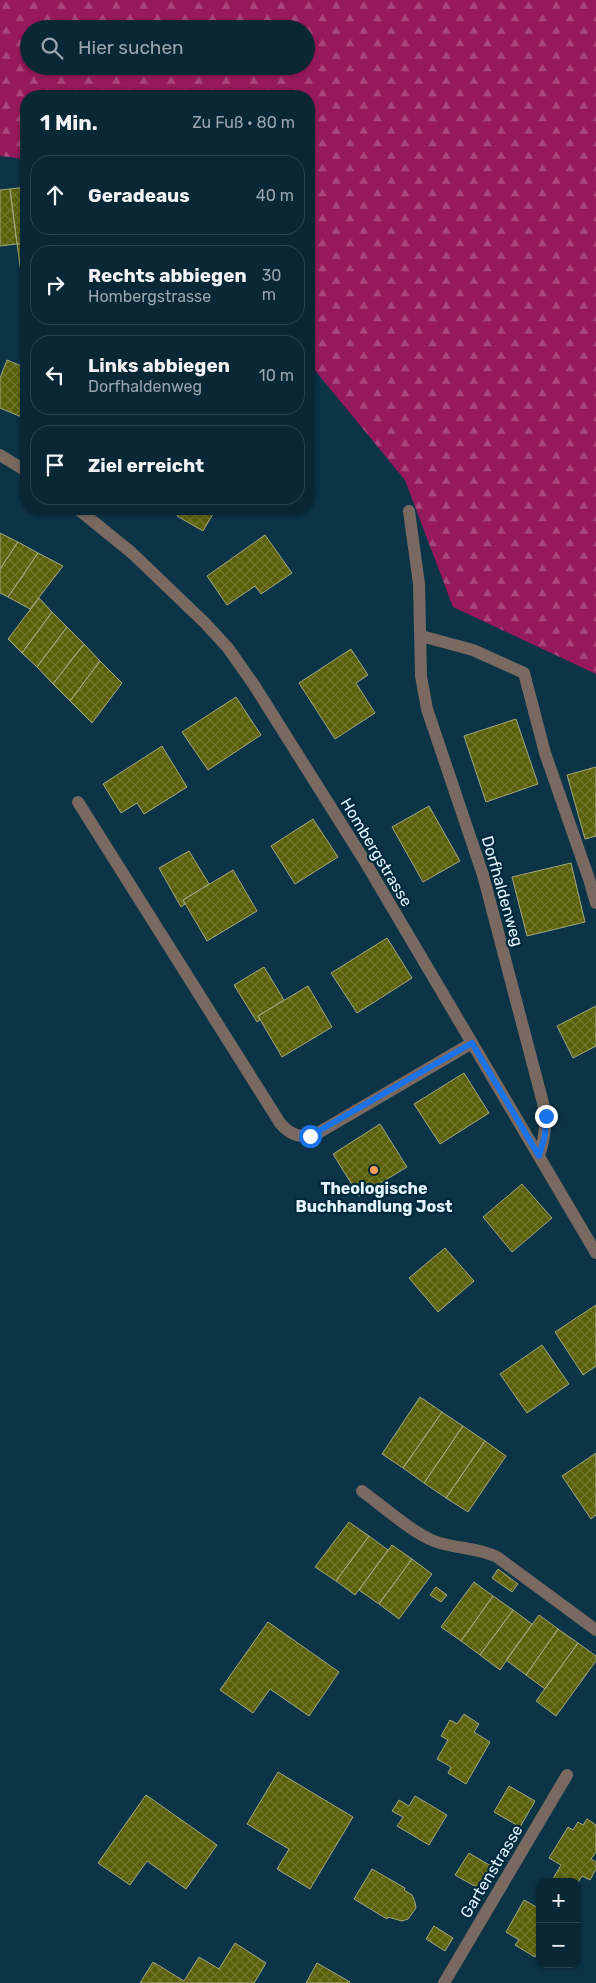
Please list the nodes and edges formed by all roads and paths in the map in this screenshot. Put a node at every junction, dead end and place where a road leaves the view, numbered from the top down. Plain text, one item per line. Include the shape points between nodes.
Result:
1 (0, 455) edge
2 (20, 467) edge
3 (409, 511) dead end
4 (85, 515) edge
5 (421, 636) junction
6 (78, 802) dead end
7 (596, 904) edge
8 (472, 1043) junction
9 (539, 1156) junction
10 (596, 1253) edge
11 (362, 1490) dead end
12 (596, 1630) edge
13 (567, 1775) dead end
14 (444, 1983) edge

1 - 2 street
3 - 5 street, Dorfhaldenweg via 419,584
4 - 8 street, Hombergstrasse via 132,553 228,648 364,860
5 - 7 street via 473,650 524,674 545,753
5 - 9 street, Dorfhaldenweg via 421,676 427,709 483,875 546,1116
6 - 8 street via 288,1132 299,1136 318,1133
8 - 9 street, Hombergstrasse
9 - 10 street, Hombergstrasse
11 - 12 street via 424,1536 497,1557
13 - 14 street, Gartenstrasse

